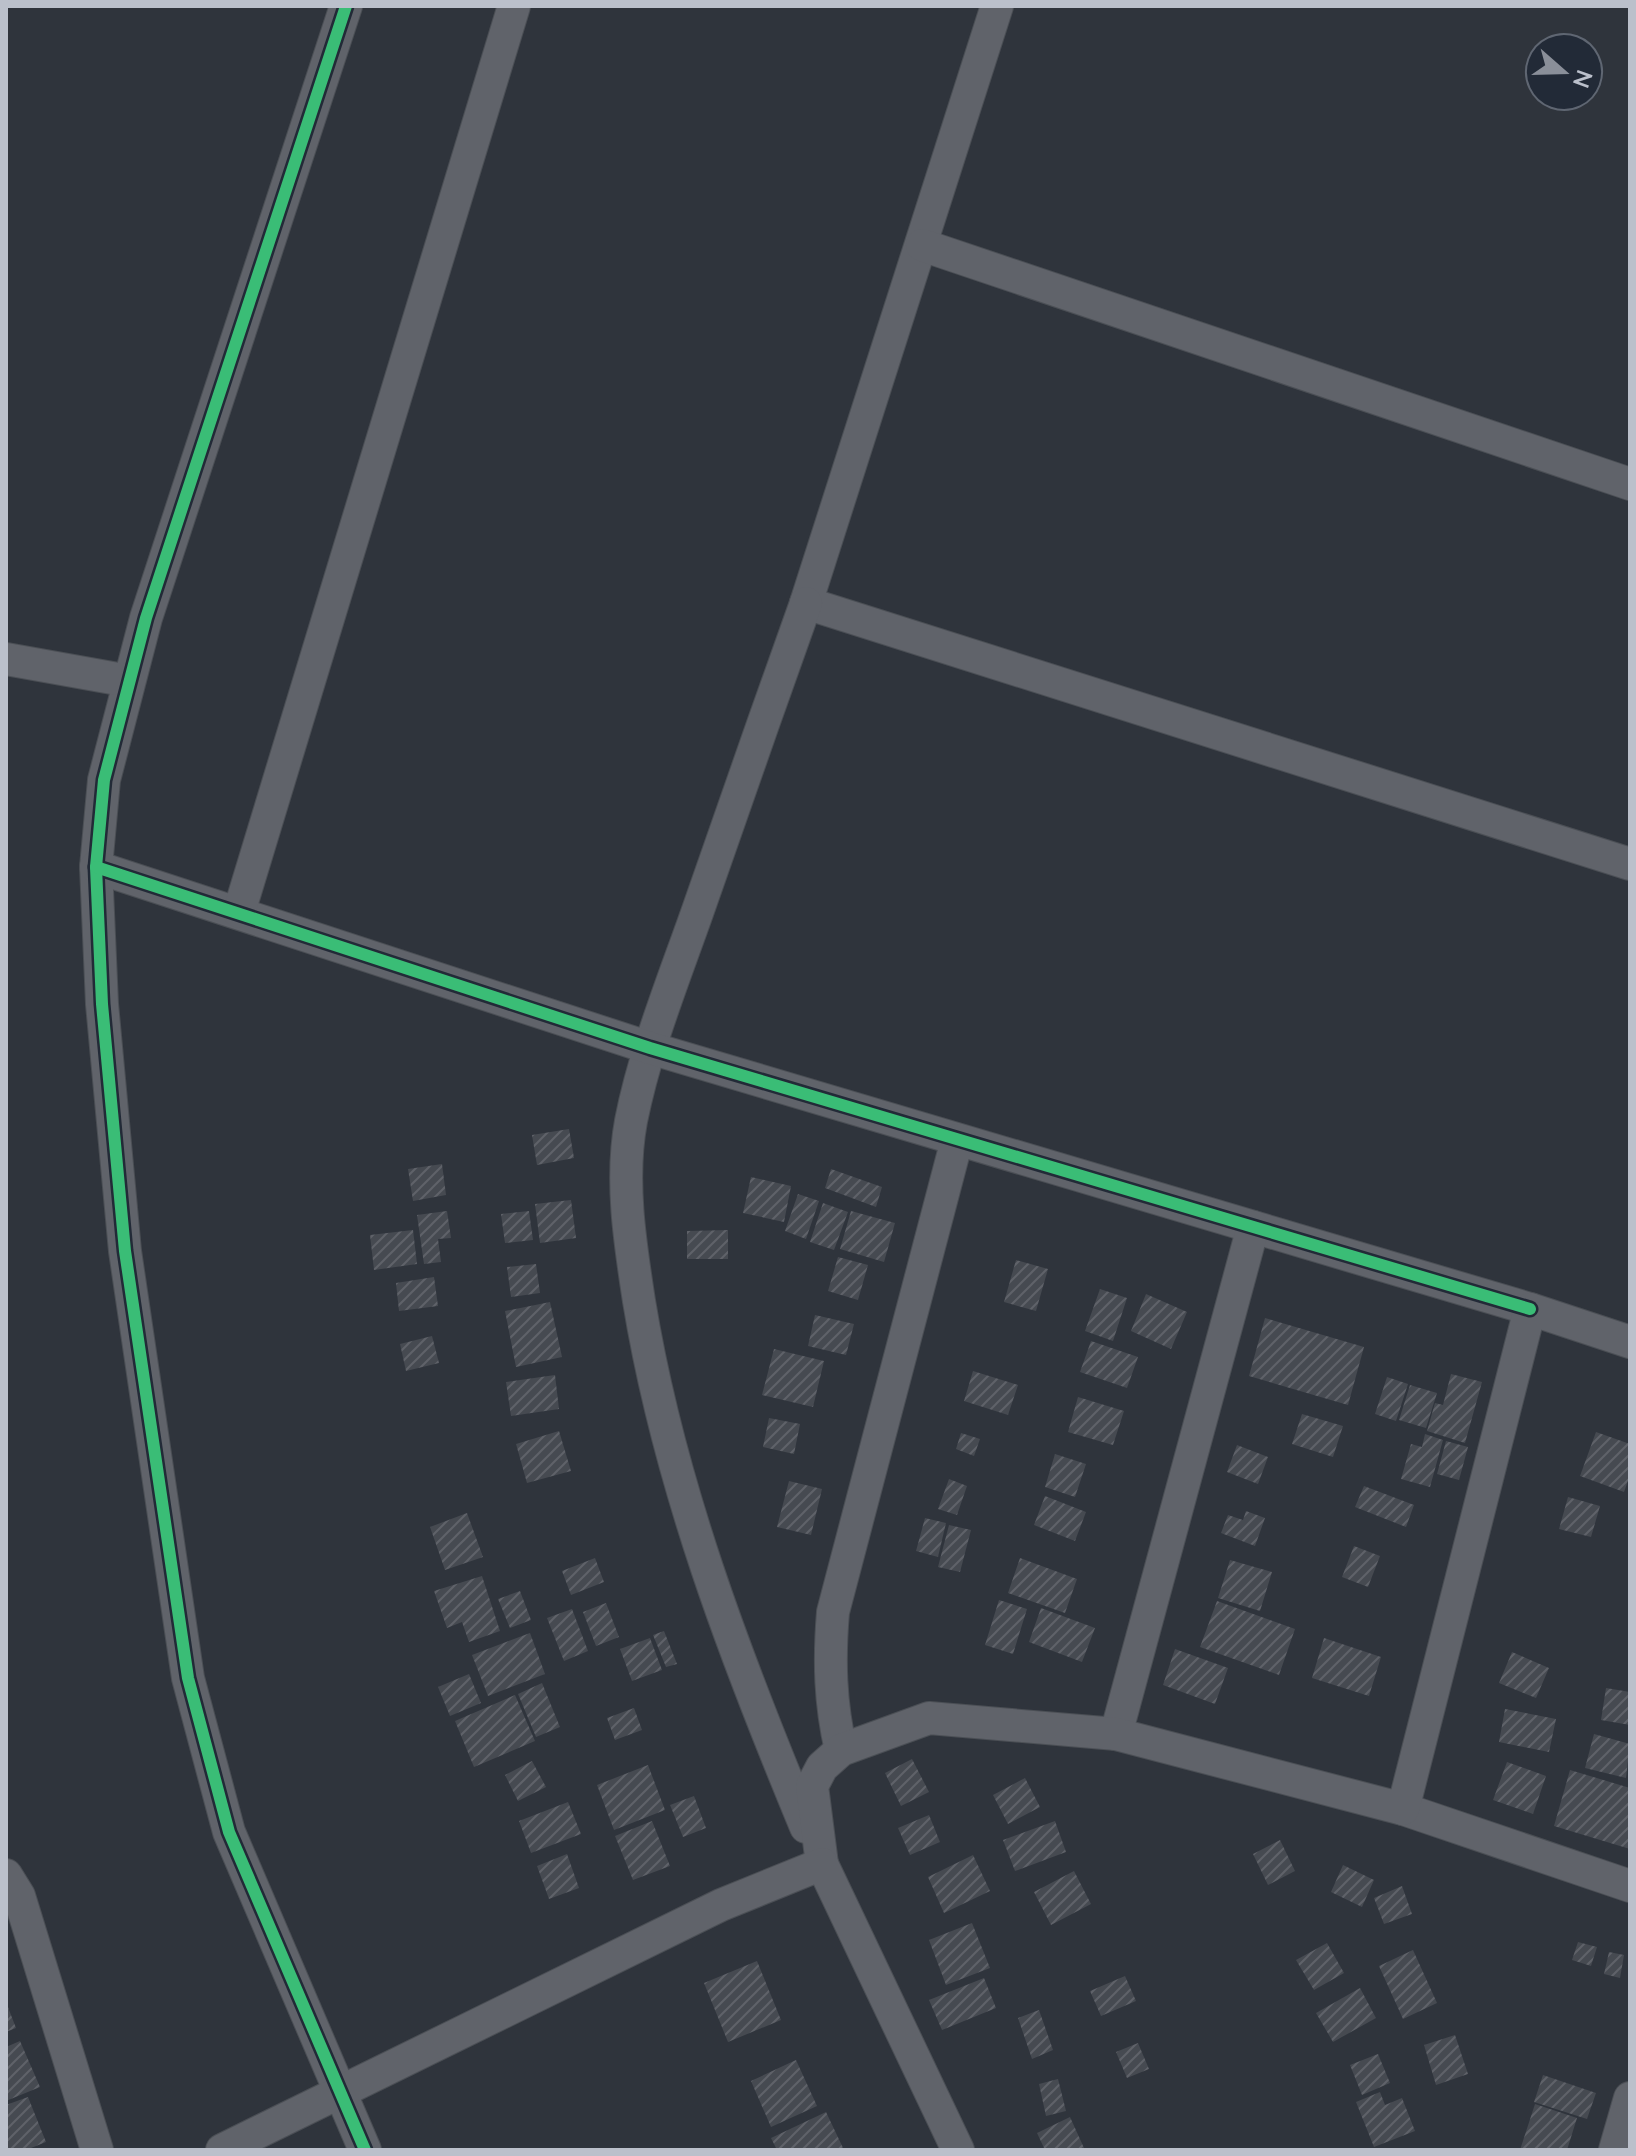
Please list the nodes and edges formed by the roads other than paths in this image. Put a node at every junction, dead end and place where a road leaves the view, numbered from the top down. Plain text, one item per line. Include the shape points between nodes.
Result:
1 (346, 6) edge
2 (514, 6) edge
3 (997, 6) edge
4 (922, 245) junction
5 (1630, 484) edge
6 (806, 603) junction
7 (6, 659) edge
8 (129, 681) junction
9 (1630, 864) edge
10 (96, 867) junction
11 (239, 912) junction
12 (650, 1048) junction
13 (957, 1140) junction
14 (1253, 1227) junction
15 (1530, 1309) junction
16 (1630, 1342) edge
17 (1116, 1734) junction
18 (841, 1750) junction
19 (1403, 1809) junction
20 (822, 1864) junction
21 (8, 1869) edge
22 (1630, 1886) edge
23 (340, 2095) junction
24 (1630, 2098) edge
25 (97, 2150) edge
26 (222, 2150) edge
27 (365, 2150) edge
28 (958, 2150) edge
29 (1615, 2150) edge

1 - 8 street
2 - 11 street
3 - 4 street
4 - 5 street
4 - 6 street
6 - 9 street
6 - 12 street
7 - 8 street
8 - 10 street via 104,780
10 - 11 street
10 - 23 street via 102,1004 125,1251 188,1678 229,1832
11 - 12 street
12 - 13 street
12 - 20 street via 631,1124 627,1185 631,1253 650,1365 697,1543 752,1697
13 - 14 street
13 - 18 street via 833,1612 829,1661
14 - 15 street
14 - 17 street
15 - 16 street
15 - 19 street
17 - 18 street via 929,1718
17 - 19 street
18 - 20 street via 822,1767 812,1786
19 - 22 street
20 - 23 street via 721,1905
20 - 28 street
21 - 25 street
23 - 26 street
23 - 27 street
24 - 29 street

